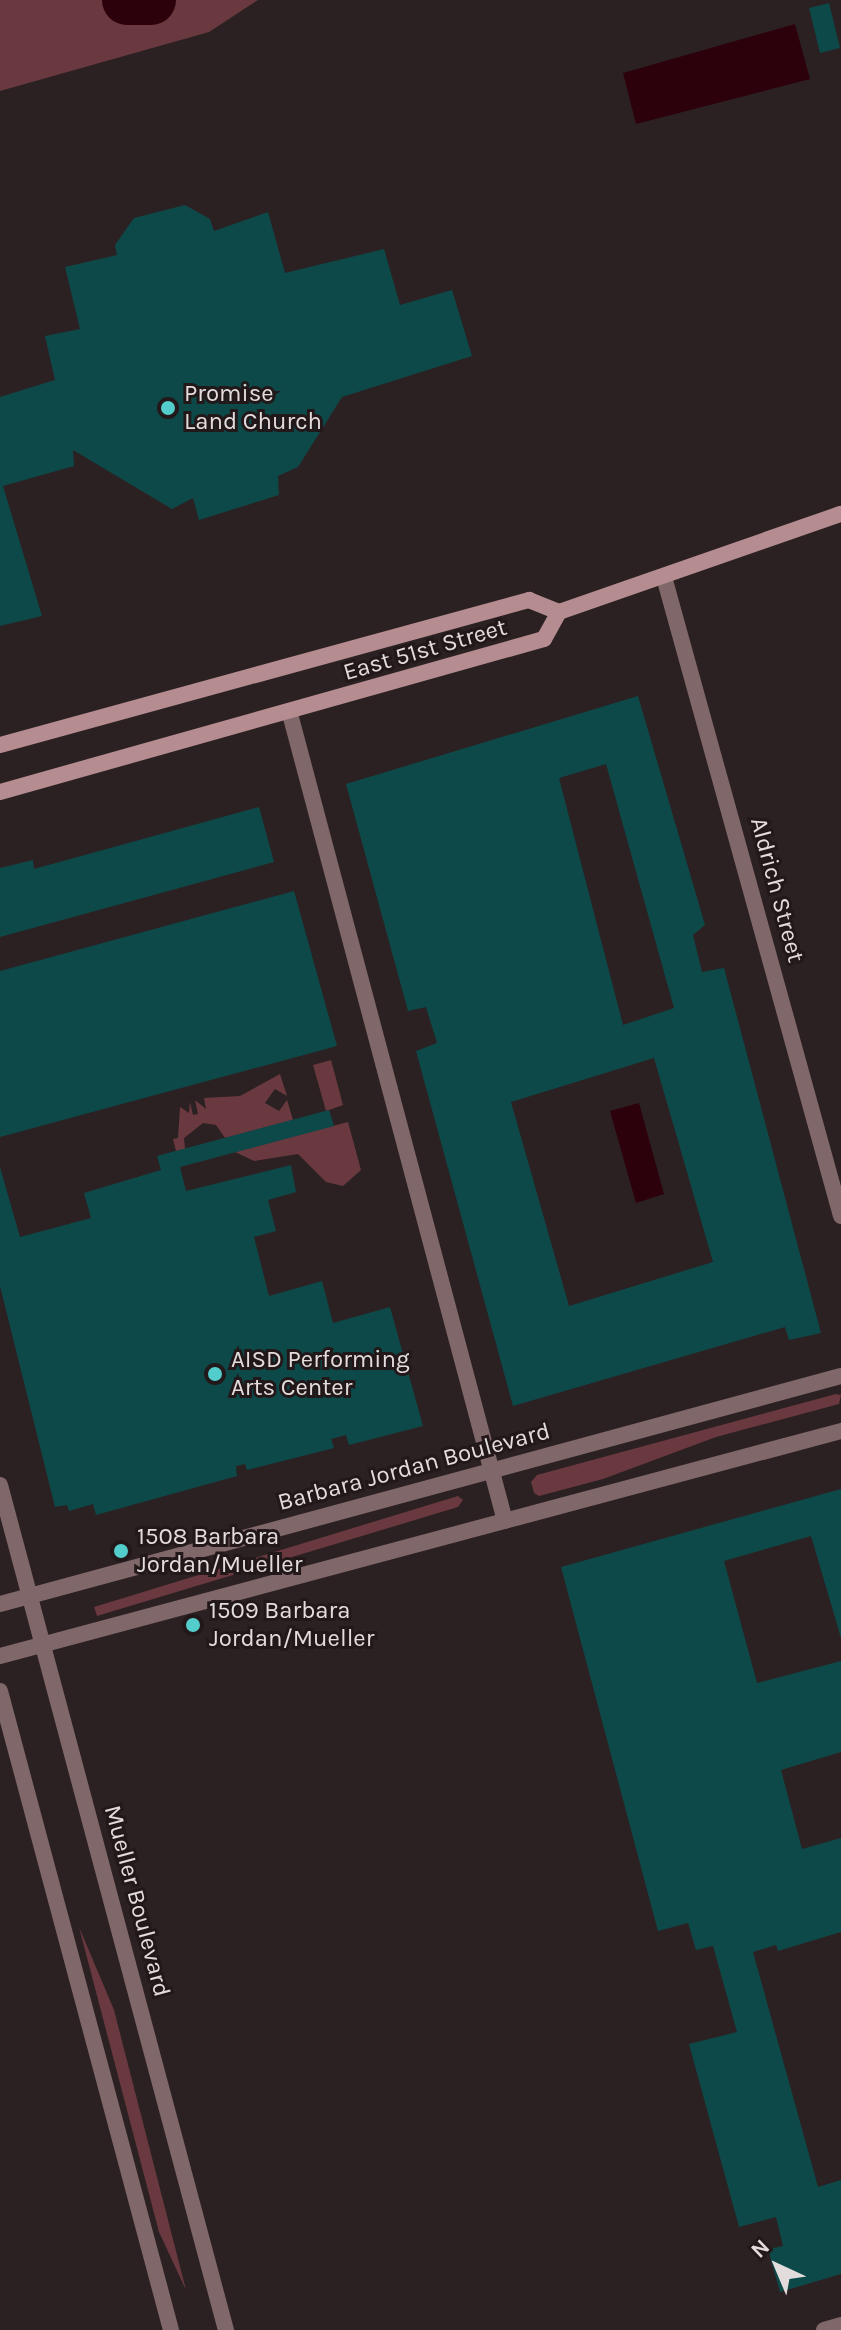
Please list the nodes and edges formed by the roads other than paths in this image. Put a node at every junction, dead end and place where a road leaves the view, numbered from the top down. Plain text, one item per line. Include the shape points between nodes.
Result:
1 (841, 514) edge
2 (664, 577) junction
3 (559, 612) junction
4 (290, 714) junction
5 (0, 745) edge
6 (0, 792) edge
7 (841, 1216) edge
8 (841, 1376) edge
9 (841, 1431) edge
10 (491, 1471) junction
11 (0, 1485) edge
12 (505, 1521) junction
13 (31, 1595) junction
14 (0, 1604) edge
15 (45, 1644) junction
16 (0, 1656) edge
17 (0, 1691) edge
18 (841, 2325) edge
19 (171, 2330) edge
20 (226, 2330) edge
21 (824, 2330) edge

1 - 2 main road
2 - 3 main road
2 - 7 street, Aldrich Street
3 - 4 main road, East 51st Street via 544,639
3 - 5 main road via 529,600
4 - 6 main road, East 51st Street
4 - 10 street
8 - 10 street, Barbara Jordan Boulevard
9 - 12 street
10 - 12 street
10 - 13 street, Barbara Jordan Boulevard
11 - 13 street, Mueller Boulevard
12 - 15 street
13 - 14 street, Barbara Jordan Boulevard
13 - 15 street, Mueller Boulevard
15 - 16 street
15 - 20 street, Mueller Boulevard
17 - 19 street
18 - 21 street

